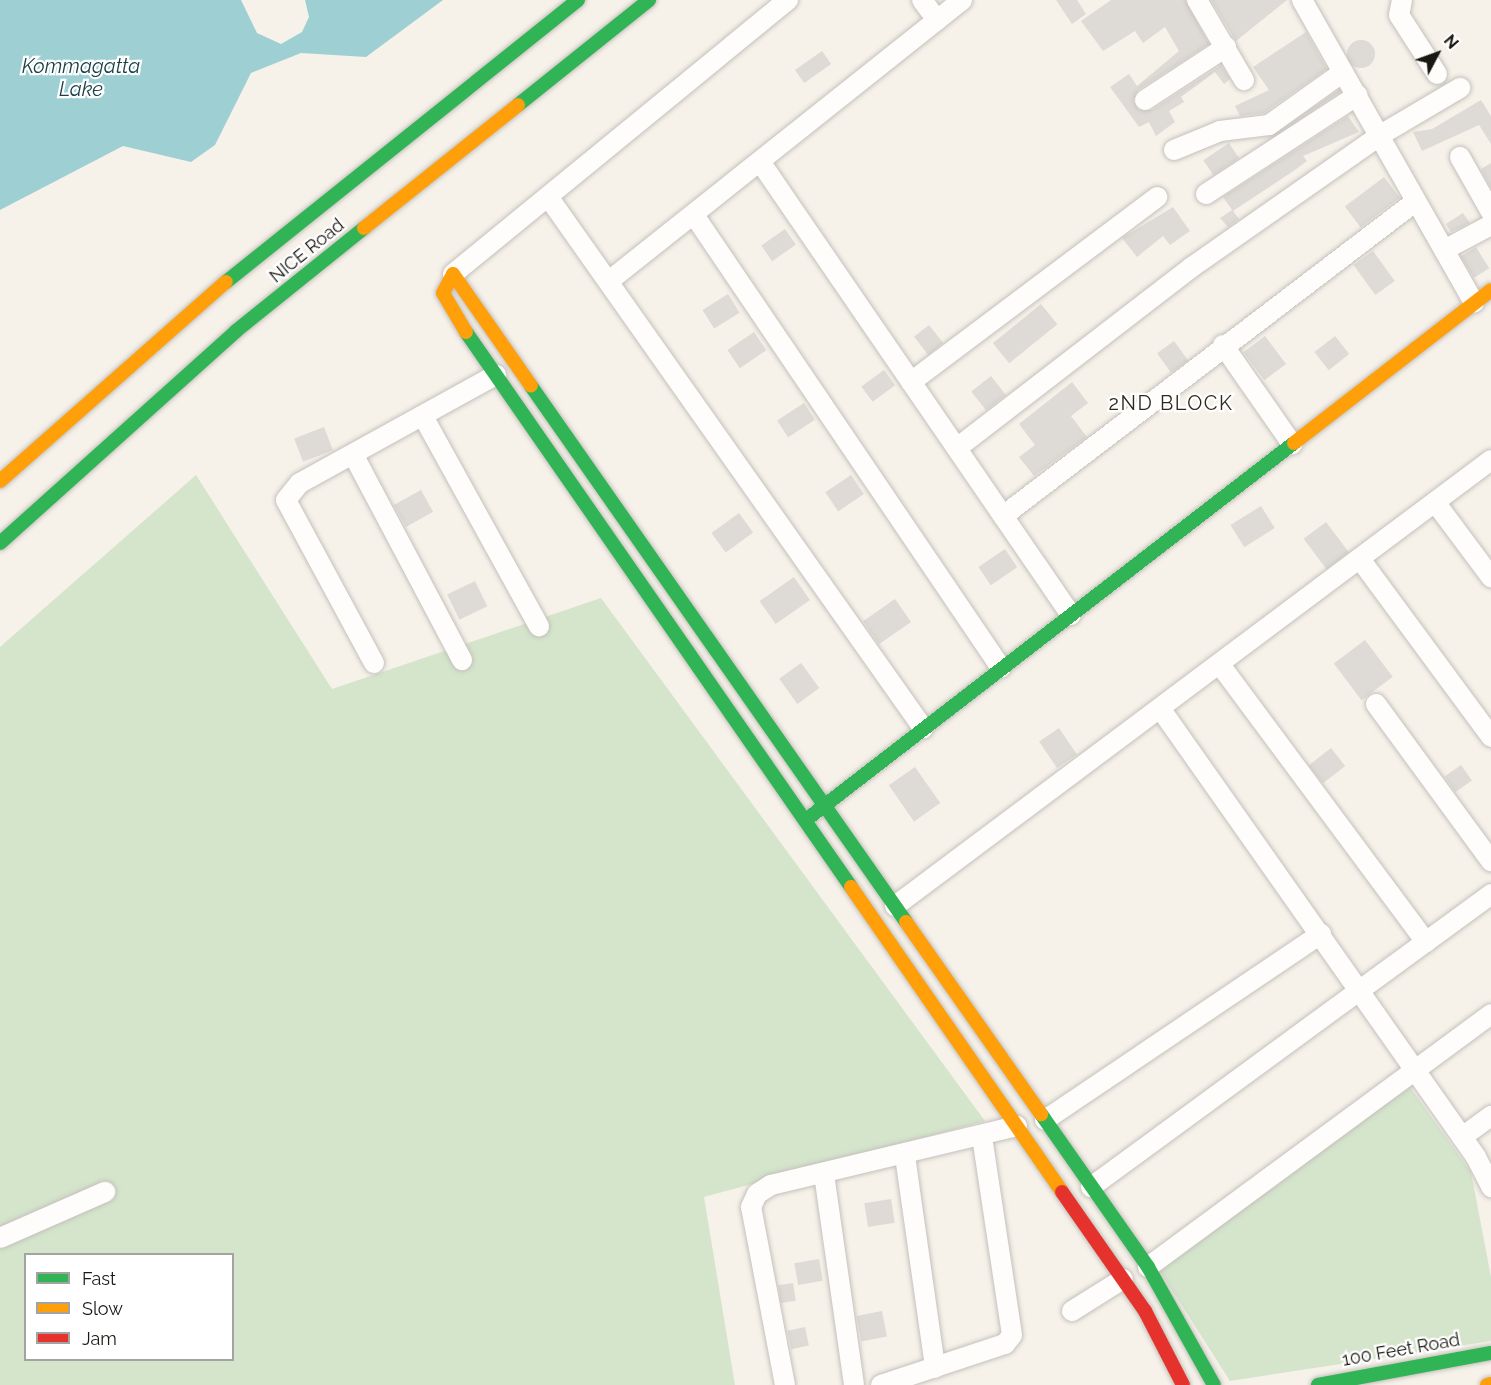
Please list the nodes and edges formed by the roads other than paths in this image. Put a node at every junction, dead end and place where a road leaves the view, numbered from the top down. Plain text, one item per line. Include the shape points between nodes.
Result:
1 (578, 0) edge
2 (649, 0) edge
3 (788, 0) edge
4 (922, 0) edge
5 (962, 0) edge
6 (1197, 0) edge
7 (1302, 0) edge
8 (1402, 0) edge
9 (937, 20) junction
10 (1226, 47) junction
11 (1343, 72) junction
12 (1437, 74) dead end
13 (1244, 80) dead end
14 (1460, 88) dead end
15 (1358, 95) junction
16 (1145, 100) dead end
17 (1382, 134) junction
18 (1174, 150) dead end
19 (1460, 157) dead end
20 (761, 162) junction
21 (1206, 194) dead end
22 (1157, 197) dead end
23 (549, 198) junction
24 (1416, 201) junction
25 (1491, 212) edge
26 (694, 215) junction
27 (1491, 225) edge
28 (1444, 250) junction
29 (453, 274) junction
30 (609, 281) junction
31 (1491, 290) edge
32 (1474, 303) junction
33 (1223, 345) junction
34 (496, 375) junction
35 (911, 382) junction
36 (424, 418) junction
37 (1292, 444) junction
38 (957, 448) junction
39 (354, 456) junction
40 (1491, 460) edge
41 (0, 481) edge
42 (1436, 502) junction
43 (1003, 516) junction
44 (0, 543) edge
45 (1360, 559) junction
46 (1491, 577) edge
47 (1071, 615) junction
48 (539, 626) dead end
49 (462, 660) dead end
50 (374, 663) dead end
51 (1221, 666) junction
52 (1001, 668) junction
53 (1376, 704) dead end
54 (1162, 711) junction
55 (923, 728) junction
56 (1491, 738) edge
57 (825, 806) junction
58 (805, 821) junction
59 (1491, 861) edge
60 (1491, 894) edge
61 (895, 906) junction
62 (1321, 934) junction
63 (1425, 942) junction
64 (1359, 990) junction
65 (1491, 1014) edge
66 (1416, 1070) junction
67 (1491, 1116) edge
68 (1045, 1120) junction
69 (1017, 1126) junction
70 (982, 1136) junction
71 (1462, 1137) junction
72 (905, 1155) junction
73 (824, 1174) junction
74 (1091, 1187) junction
75 (1491, 1187) edge
76 (105, 1192) dead end
77 (0, 1238) edge
78 (1148, 1267) junction
79 (1123, 1279) junction
80 (1072, 1311) dead end
81 (1491, 1353) edge
82 (935, 1368) junction
83 (785, 1385) edge
84 (854, 1385) edge
85 (881, 1385) edge
86 (1183, 1385) edge
87 (1214, 1385) edge
88 (1318, 1385) edge

1 - 41 main road, NICE Road via 211,294
2 - 44 main road, NICE Road via 236,331
3 - 23 street
4 - 9 street
5 - 9 street
6 - 10 street
7 - 11 street
8 - 12 street via 1399,15
9 - 20 street
10 - 13 street
10 - 16 street
11 - 15 street
11 - 18 street via 1269,125 1220,131
14 - 17 street
15 - 17 street
15 - 21 street
17 - 24 street
17 - 38 street via 1192,267
19 - 25 street
20 - 26 street
20 - 35 street
22 - 35 street
23 - 29 street
23 - 30 street
24 - 28 street
24 - 33 street
26 - 30 street
26 - 52 street
27 - 28 street
28 - 32 street
29 - 34 main road via 445,299
29 - 57 main road
30 - 55 street
31 - 32 main road
32 - 37 main road
33 - 37 street
33 - 43 street
34 - 36 street
34 - 58 main road
35 - 38 street
36 - 39 street
36 - 48 street
37 - 47 main road
38 - 43 street
39 - 49 street
39 - 50 street via 295,486 285,506
40 - 42 street
42 - 45 street
42 - 46 street
43 - 47 street
45 - 51 street
45 - 56 street
47 - 52 main road
51 - 54 street
51 - 63 street
52 - 55 main road
53 - 59 street
54 - 61 street
54 - 62 street
55 - 57 main road
57 - 58 main road
57 - 61 main road
58 - 69 main road
60 - 63 street
61 - 68 main road
62 - 64 street
62 - 68 street
63 - 64 street
64 - 66 street
64 - 74 street
65 - 66 street
66 - 71 street
66 - 78 street
67 - 71 street
68 - 74 main road
69 - 70 street
69 - 79 main road
70 - 72 street
70 - 82 street via 1012,1335 1005,1344
71 - 75 street
72 - 73 street
72 - 82 street
73 - 83 street via 763,1189 751,1208
73 - 84 street
74 - 78 main road
76 - 77 street
78 - 87 main road
79 - 80 street
79 - 86 main road via 1162,1337
81 - 88 main road, 100 Feet Road
82 - 85 street

